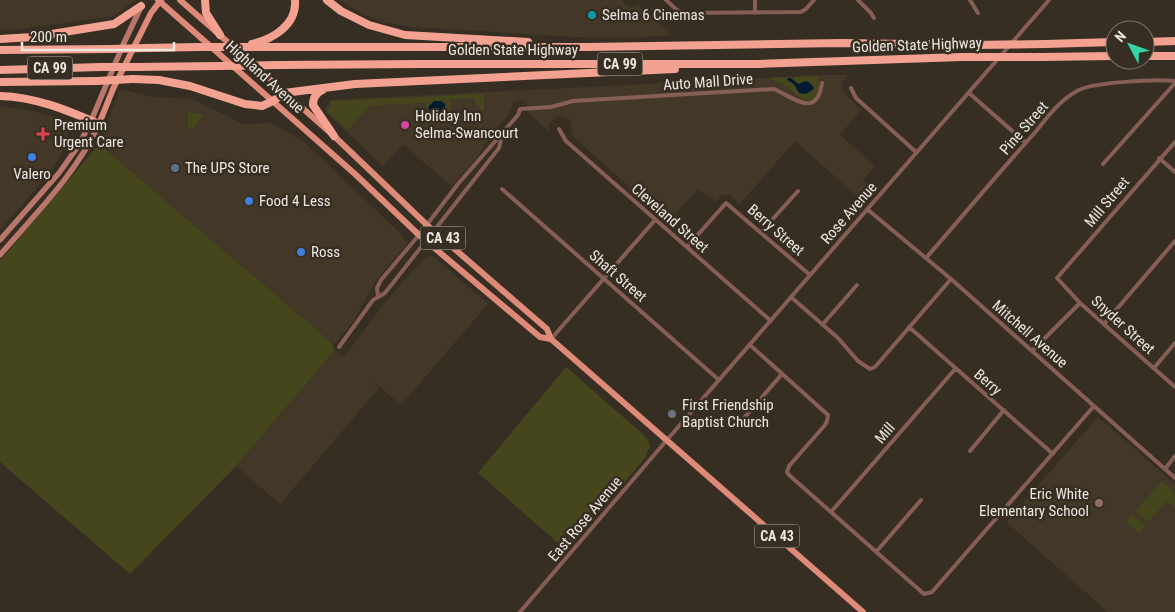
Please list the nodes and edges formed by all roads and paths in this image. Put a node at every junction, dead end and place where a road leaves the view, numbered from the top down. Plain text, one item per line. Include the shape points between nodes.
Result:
1 (160, 0) edge
2 (180, 0) edge
3 (205, 0) edge
4 (295, 0) edge
5 (327, 0) edge
6 (666, 0) edge
7 (755, 0) edge
8 (814, 0) edge
9 (858, 0) edge
10 (970, 0) edge
11 (1050, 0) edge
12 (144, 3) edge
13 (755, 13) junction
14 (978, 13) dead end
15 (874, 18) dead end
16 (220, 34) junction
17 (0, 39) edge
18 (1175, 41) edge
19 (1105, 42) edge
20 (1155, 42) edge
21 (257, 45) junction
22 (587, 47) junction
23 (0, 50) edge
24 (1105, 56) edge
25 (1155, 56) edge
26 (1175, 56) edge
27 (758, 64) junction
28 (0, 70) edge
29 (0, 82) edge
30 (1175, 82) edge
31 (822, 83) dead end
32 (329, 88) junction
33 (851, 88) dead end
34 (969, 92) junction
35 (284, 93) junction
36 (0, 96) edge
37 (274, 101) junction
38 (95, 122) junction
39 (559, 129) dead end
40 (503, 133) junction
41 (334, 136) junction
42 (1026, 142) junction
43 (1175, 142) edge
44 (916, 152) junction
45 (1160, 158) junction
46 (1103, 164) dead end
47 (1175, 172) edge
48 (502, 189) dead end
49 (798, 191) dead end
50 (867, 209) junction
51 (655, 220) junction
52 (427, 225) junction
53 (435, 231) junction
54 (761, 232) junction
55 (419, 235) junction
56 (0, 240) edge
57 (1175, 241) edge
58 (427, 242) junction
59 (687, 247) junction
60 (0, 255) edge
61 (926, 258) junction
62 (810, 275) junction
63 (604, 278) junction
64 (1057, 278) joint
65 (951, 279) junction
66 (857, 285) dead end
67 (378, 296) junction
68 (791, 297) junction
69 (1080, 303) junction
70 (771, 321) junction
71 (823, 324) junction
72 (1104, 324) junction
73 (909, 327) junction
74 (551, 339) junction
75 (1175, 343) edge
76 (750, 345) junction
77 (339, 347) dead end
78 (1032, 351) junction
79 (956, 368) junction
80 (1154, 368) junction
81 (782, 374) junction
82 (719, 380) junction
83 (1175, 386) edge
84 (1094, 406) junction
85 (1004, 410) junction
86 (738, 425) dead end
87 (666, 441) junction
88 (970, 451) dead end
89 (1053, 454) junction
90 (1175, 456) edge
91 (1165, 469) junction
92 (1175, 478) edge
93 (922, 500) dead end
94 (831, 512) junction
95 (876, 552) junction
96 (520, 612) edge
97 (863, 612) edge

1 - 37 main road, Highland Avenue / CA 43
1 - 38 main road
2 - 16 main road, Highland Avenue / CA 43
3 - 16 highway via 206,13
4 - 21 highway via 289,24 276,36
5 - 22 highway via 369,26 405,35
6 - 13 street via 684,14
7 - 13 street
8 - 13 street via 800,12
9 - 15 street
10 - 14 street
11 - 34 street, Rose Avenue
12 - 17 highway via 114,24
12 - 38 street via 123,44
16 - 35 main road, Highland Avenue / CA 43
18 - 20 highway
19 - 22 highway, Golden State Highway / CA 99, bridge via 973,45 842,42
21 - 22 highway, Golden State Highway / CA 99
21 - 23 highway, CA 99, bridge
24 - 27 highway, Golden State Highway / CA 99, bridge
25 - 26 highway
27 - 28 highway, Golden State Highway / CA 99, bridge via 278,65
27 - 32 highway via 387,82
29 - 37 highway, bridge via 159,80 190,86 245,104 262,106
30 - 42 street, Pine Street via 1084,87 1066,98
30 - 46 street
31 - 40 street, Auto Mall Drive via 821,93 811,104 798,102 774,89 573,101 551,107 520,109
32 - 35 highway
32 - 41 highway via 318,93 313,105
33 - 44 street via 856,98
34 - 42 street
34 - 44 street, Rose Avenue
35 - 37 highway
35 - 41 main road, Highland Avenue / CA 43
36 - 38 highway via 45,103
37 - 55 main road, Highland Avenue / CA 43
38 - 56 street via 64,167
38 - 60 street via 89,145 76,166
39 - 51 street, Cleveland Street via 564,140
40 - 52 street
40 - 53 street via 499,148
41 - 52 main road, CA 43
42 - 61 street, Pine Street
43 - 45 street, Mill Street
44 - 50 street, Rose Avenue
45 - 47 street
45 - 64 street, Mill Street
48 - 63 street, Shaft Street
49 - 54 street
50 - 61 street, Mitchell Avenue
50 - 62 street, Rose Avenue
51 - 59 street, Cleveland Street
51 - 63 street
52 - 53 main road, CA 43
52 - 55 street
53 - 58 street
53 - 74 main road, CA 43 via 548,329
54 - 59 street, Berry Street via 726,203
54 - 62 street, Berry Street
55 - 58 main road, CA 43
55 - 67 street via 381,280
57 - 72 street
58 - 67 street via 386,293
58 - 74 main road, CA 43 via 540,337
59 - 70 street, Cleveland Street
61 - 65 street, Mitchell Avenue
62 - 68 street, Rose Avenue
63 - 74 street
63 - 82 street, Shaft Street
64 - 69 street, Snyder Street
65 - 73 street
65 - 78 street, Mitchell Avenue
66 - 71 street
67 - 77 street
68 - 70 street, Rose Avenue
68 - 71 street
69 - 72 street, Snyder Street
69 - 78 street
70 - 76 street, Rose Avenue
71 - 73 street via 858,361 870,369
72 - 80 street, Snyder Street
73 - 79 street, Berry
74 - 87 main road, CA 43
75 - 80 street
76 - 81 street
76 - 82 street, Rose Avenue
78 - 84 street, Mitchell Avenue
79 - 85 street, Berry
79 - 94 street, Mill
80 - 83 street, Snyder Street
81 - 86 street
81 - 94 street via 828,415 828,421 787,472
82 - 87 street, Rose Avenue
84 - 89 street
84 - 91 street, Mitchell Avenue
85 - 88 street
85 - 89 street, Berry
87 - 96 street, East Rose Avenue
87 - 97 main road, CA 43
89 - 95 street via 929,594 922,593
90 - 91 street
91 - 92 street, Mitchell Avenue
93 - 95 street
94 - 95 street

